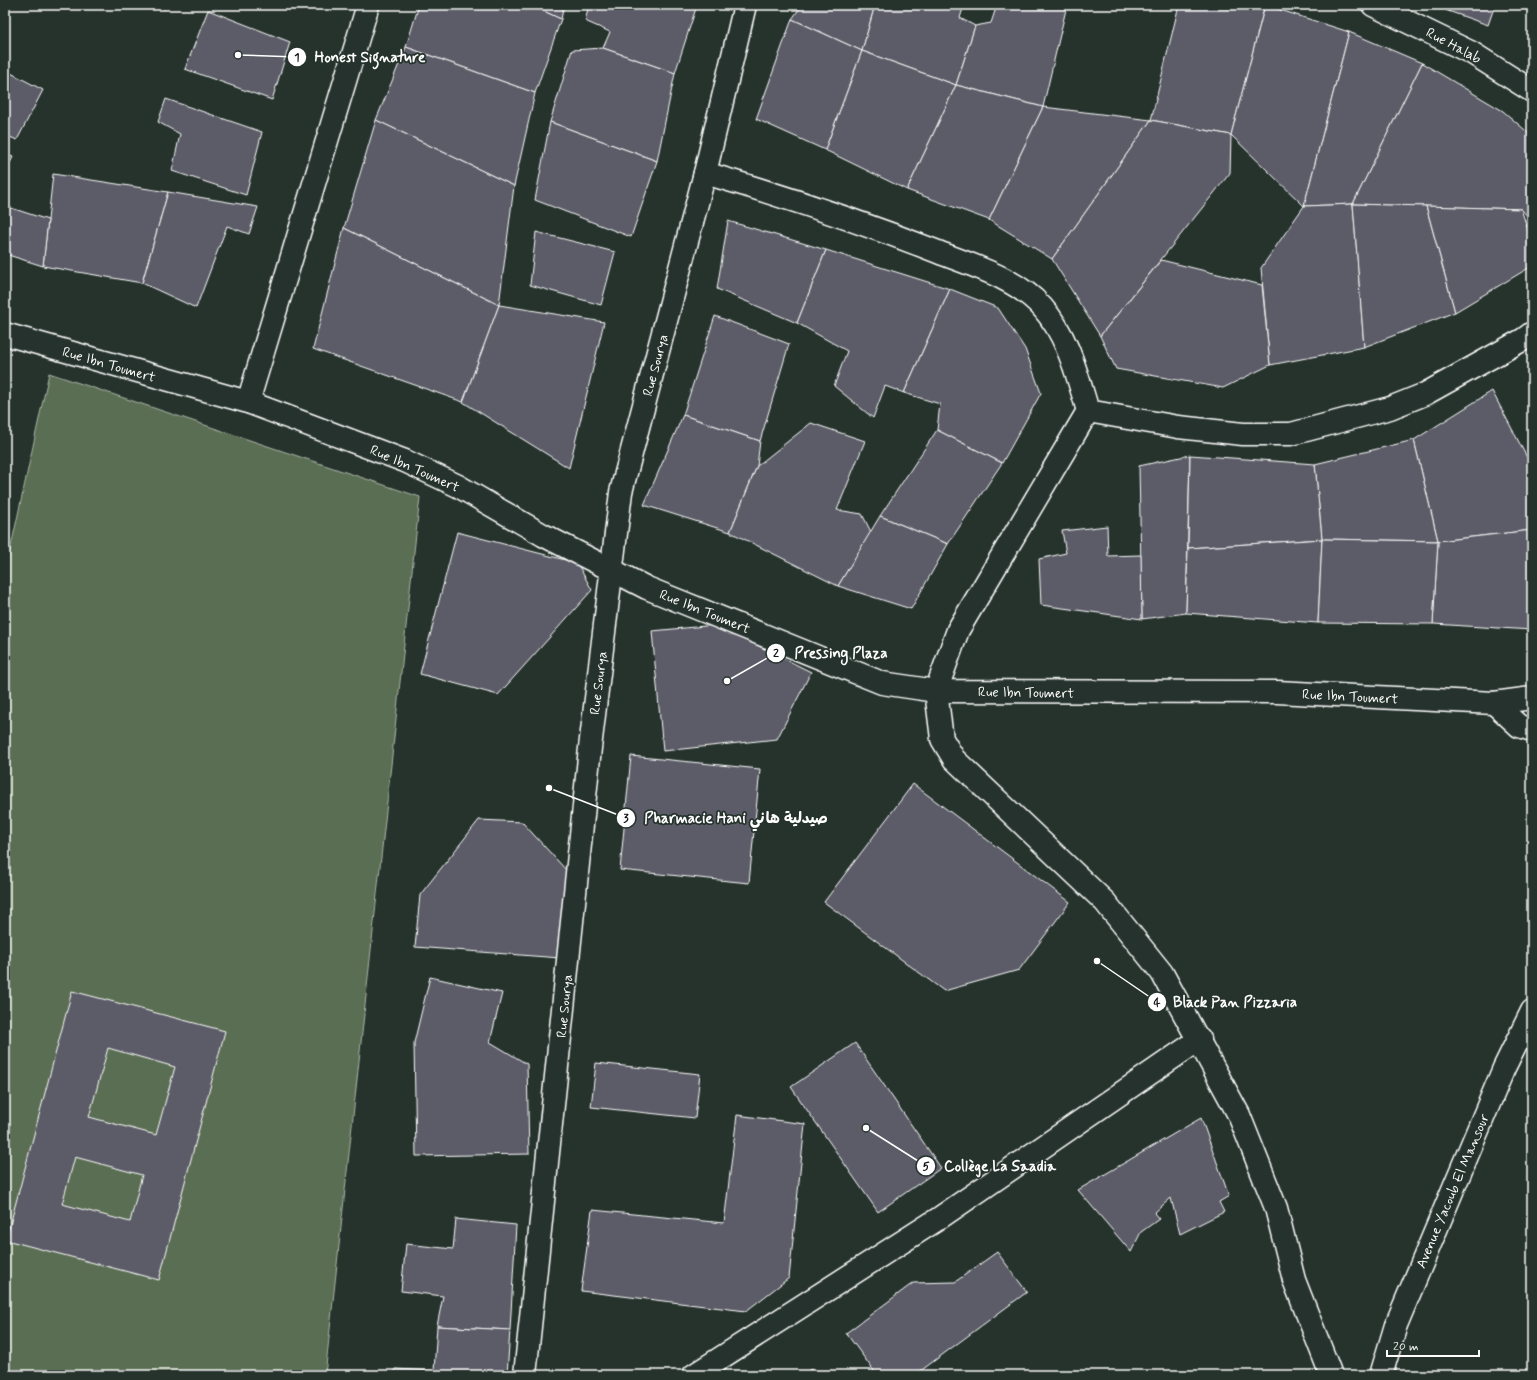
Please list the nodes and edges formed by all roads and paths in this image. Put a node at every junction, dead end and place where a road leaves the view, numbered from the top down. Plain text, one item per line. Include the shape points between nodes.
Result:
1 (368, 5) edge
2 (745, 5) edge
3 (1373, 5) edge
4 (1532, 91) edge
5 (705, 173) junction
6 (1532, 332) edge
7 (5, 334) edge
8 (248, 402) junction
9 (1088, 412) junction
10 (611, 570) junction
11 (936, 691) junction
12 (1532, 698) edge
13 (1494, 703) junction
14 (1526, 728) edge
15 (1532, 744) edge
16 (1532, 1011) edge
17 (1200, 1039) junction
18 (525, 1375) edge
19 (694, 1375) edge
20 (1331, 1375) edge
21 (1381, 1375) edge

1 - 8 street
2 - 5 street, Rue Sourya
3 - 4 street, Rue Halab via 1472,53
5 - 9 street via 840,215 981,269 1014,285 1042,307 1065,342
5 - 10 street, Rue Sourya via 621,492
6 - 9 street via 1524,339 1411,400 1291,434 1243,434 1178,427
7 - 8 street, Rue Ibn Toumert
8 - 10 street, Rue Ibn Toumert via 405,461 458,486 544,536
9 - 11 street via 958,630
10 - 11 street, Rue Ibn Toumert via 648,588 882,683
10 - 18 street, Rue Sourya via 589,756
11 - 13 street, Rue Ibn Toumert via 1277,692
11 - 17 street via 942,739 954,759 1105,902 1162,972
12 - 13 street, Rue Ibn Toumert
13 - 14 street
14 - 15 street
16 - 21 street, Avenue Yacoub El Mansour via 1504,1068 1396,1325
17 - 19 street via 938,1219
17 - 20 street via 1239,1115 1276,1208 1294,1280

